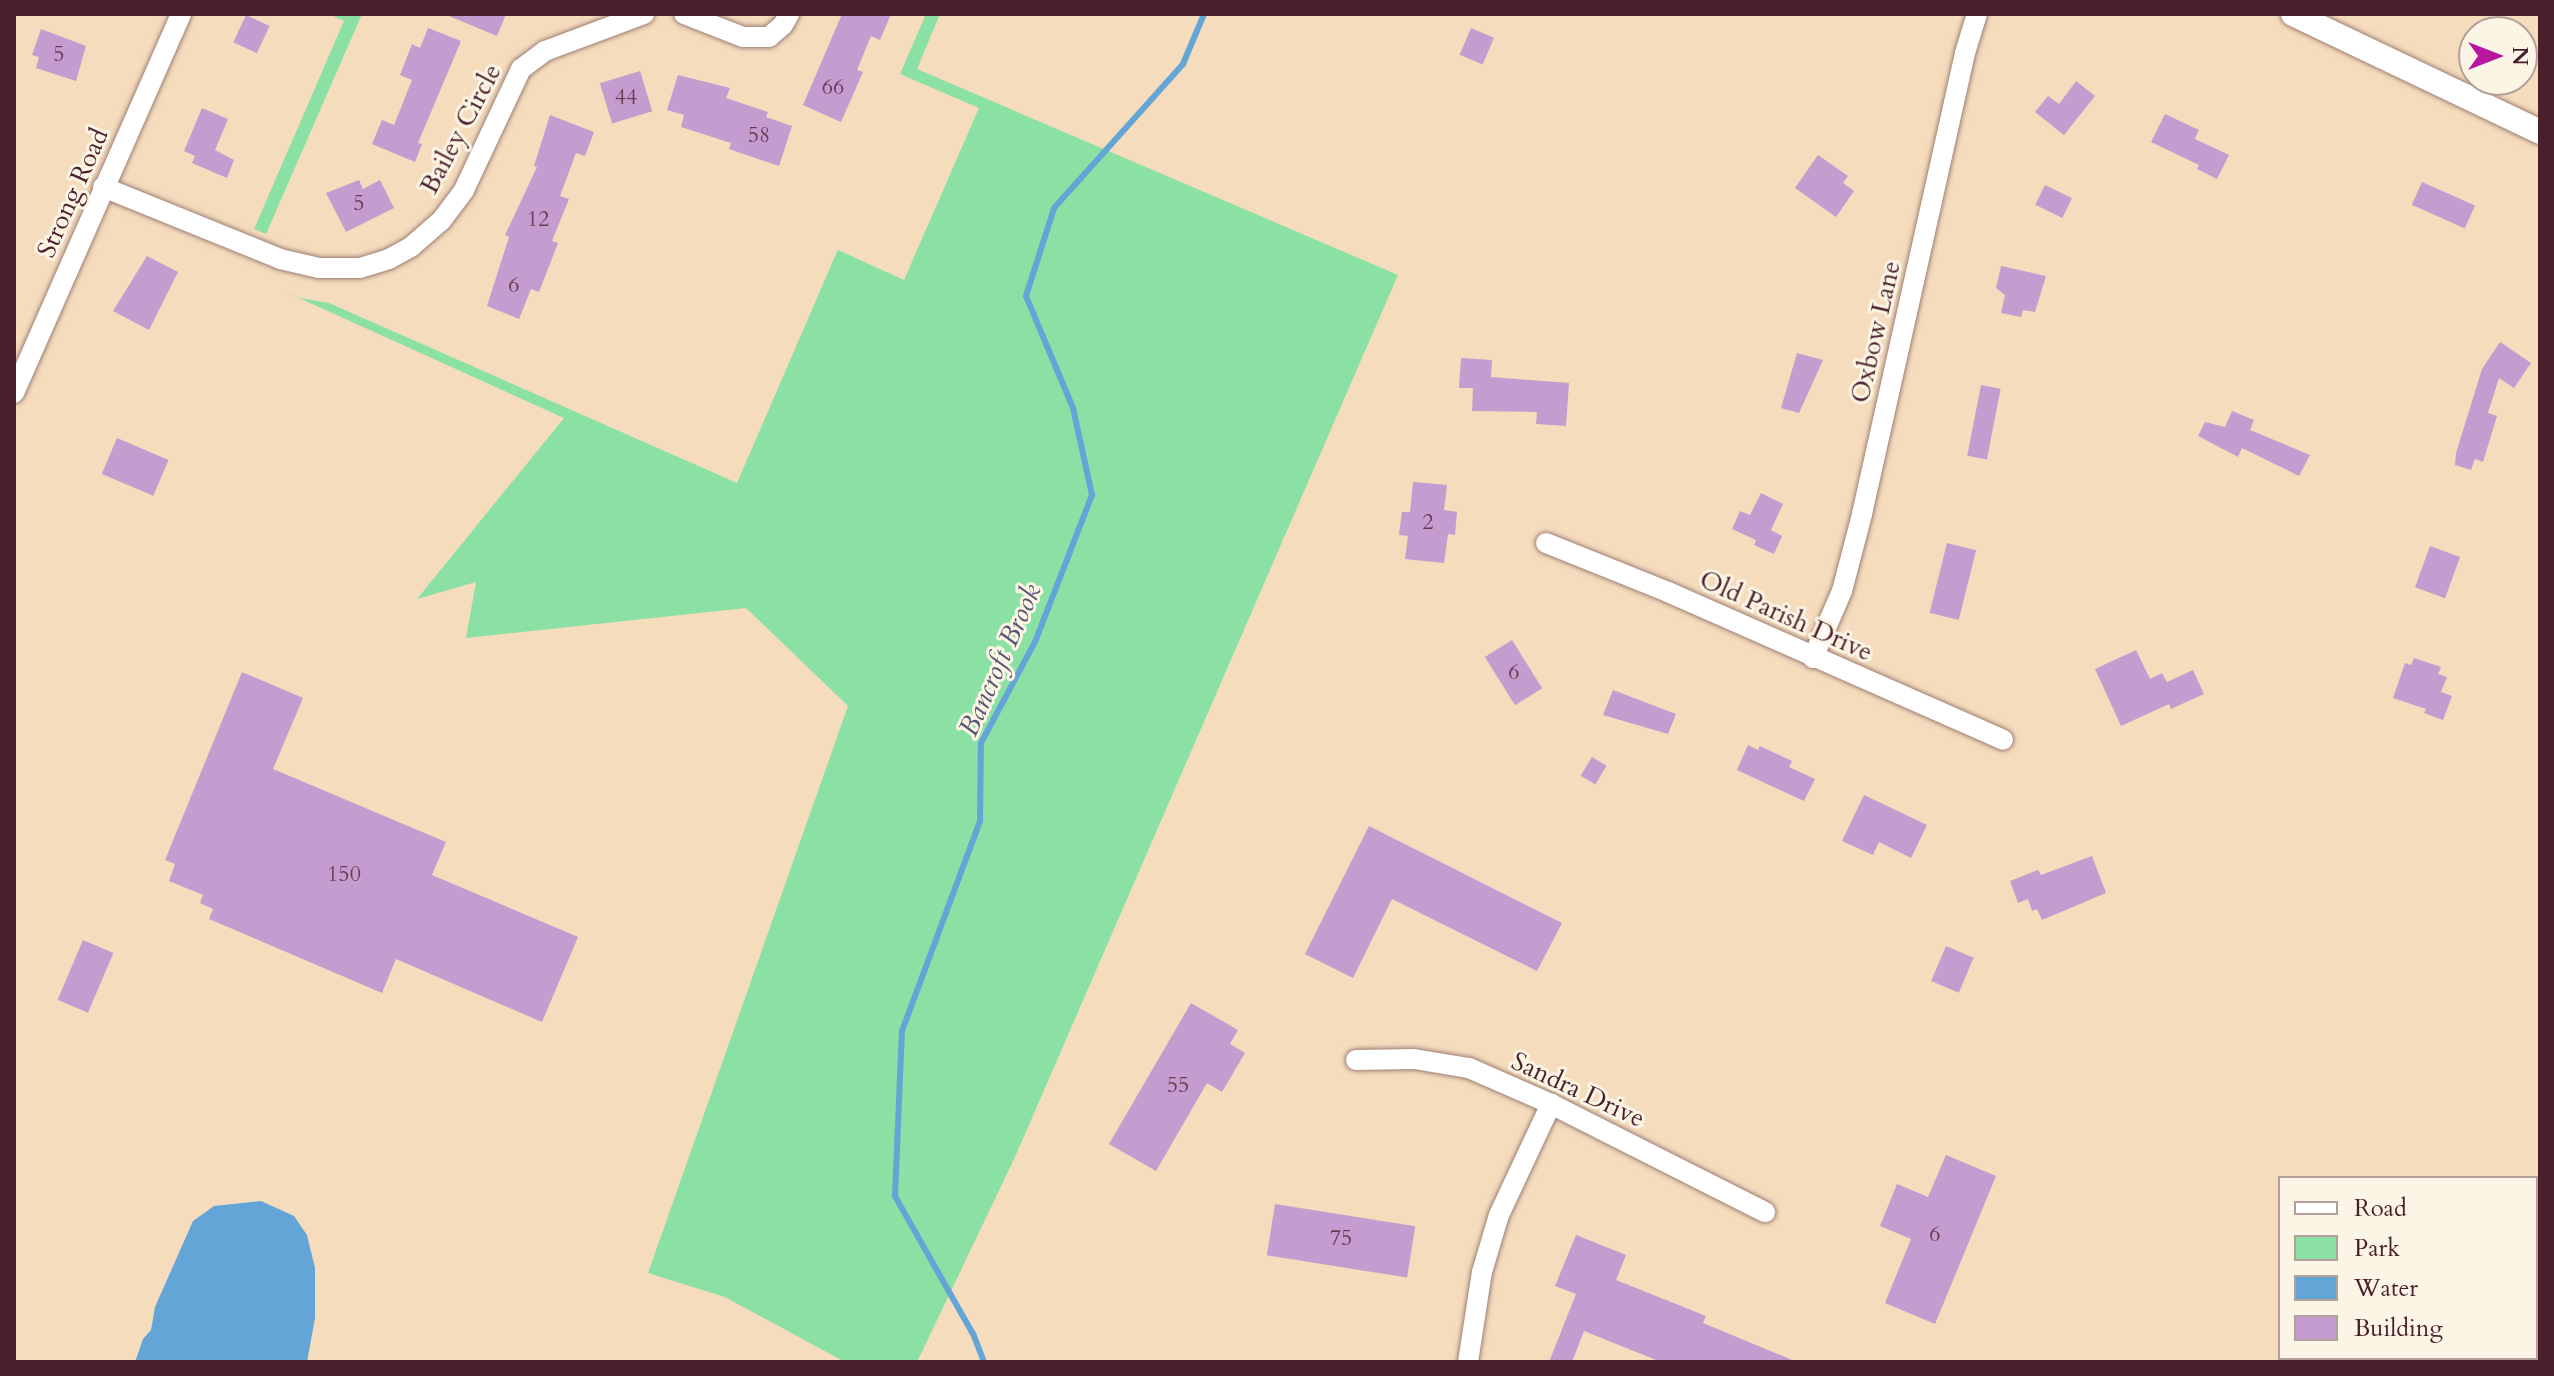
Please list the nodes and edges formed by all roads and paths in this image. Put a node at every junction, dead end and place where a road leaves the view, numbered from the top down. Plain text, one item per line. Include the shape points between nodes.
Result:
1 (181, 14) edge
2 (644, 14) edge
3 (684, 14) edge
4 (789, 14) edge
5 (1977, 14) edge
6 (2293, 14) edge
7 (2540, 132) edge
8 (103, 187) junction
9 (16, 383) edge
10 (1546, 543) dead end
11 (1813, 658) junction
12 (2003, 740) dead end
13 (1356, 1060) dead end
14 (1551, 1104) junction
15 (1765, 1212) dead end
16 (1468, 1362) edge

1 - 8 street, Strong Road
2 - 8 street, Bailey Circle via 545,51 521,69 464,190 441,221 389,259 360,268 318,268 280,259
3 - 4 street via 743,37 769,37
5 - 11 street, Oxbow Lane via 1862,514 1842,591
6 - 7 street
8 - 9 street, Strong Road
10 - 11 street, Old Parish Drive
11 - 12 street, Old Parish Drive
13 - 14 street, Sandra Drive via 1414,1059 1469,1068
14 - 15 street, Sandra Drive
14 - 16 street via 1499,1215 1482,1272

